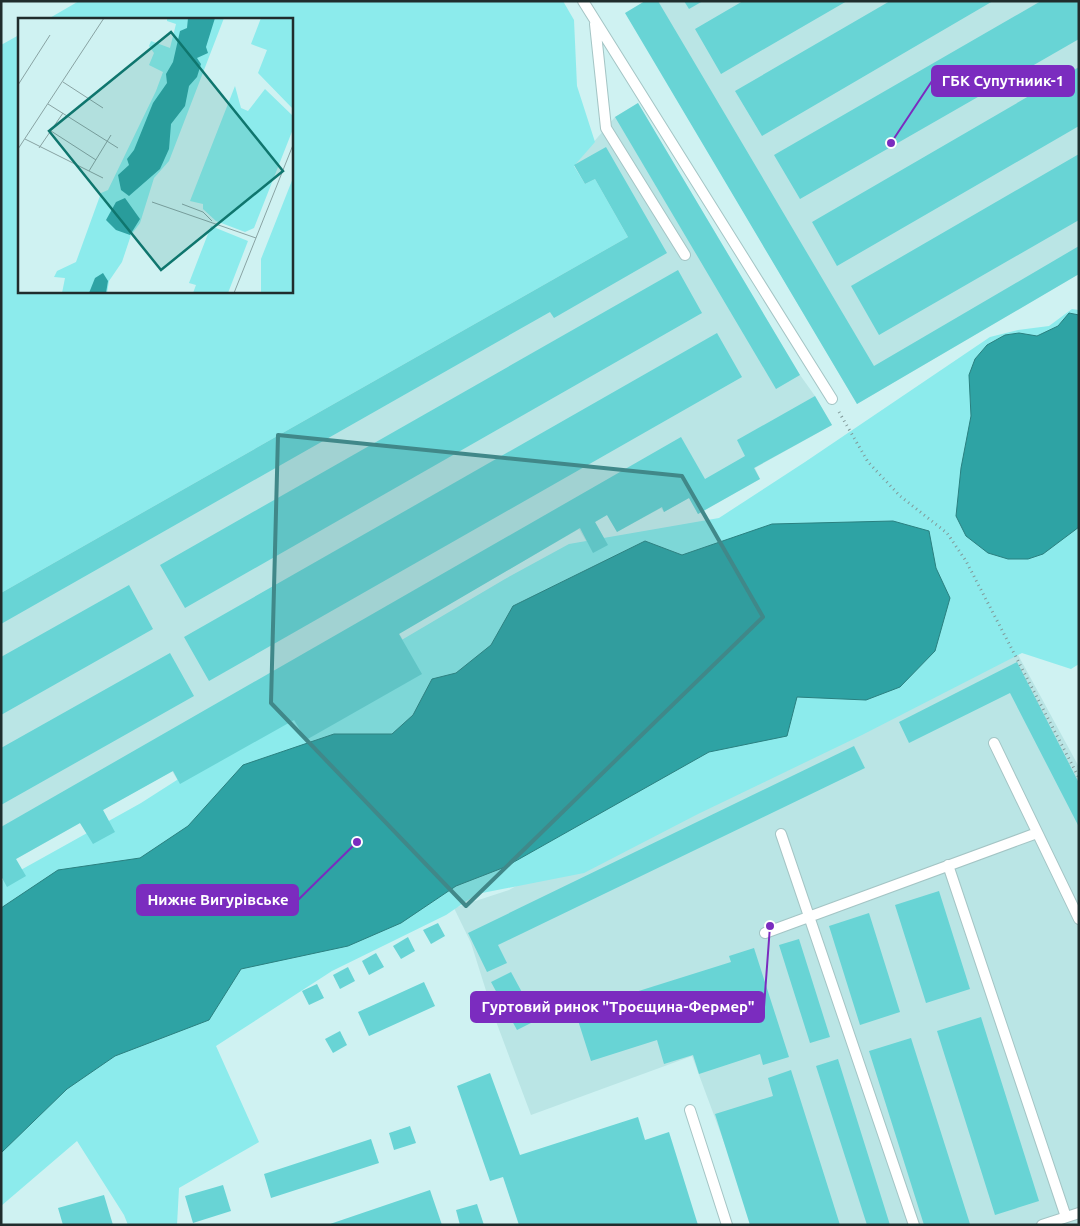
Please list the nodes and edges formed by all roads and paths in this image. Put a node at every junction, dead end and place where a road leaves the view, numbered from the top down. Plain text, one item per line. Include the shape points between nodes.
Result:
1 (583, 1) edge
2 (595, 20) junction
3 (685, 255) dead end
4 (832, 399) joint
5 (994, 743) dead end
6 (1079, 778) edge
7 (1037, 833) junction
8 (780, 834) dead end
9 (948, 866) junction
10 (809, 917) junction
11 (1079, 920) edge
12 (765, 933) dead end
13 (690, 1110) dead end
14 (1079, 1213) edge
15 (1066, 1217) junction
16 (727, 1225) edge
17 (914, 1225) edge
18 (1042, 1225) edge

1 - 2 lane
2 - 3 lane via 606,128
2 - 4 lane
4 - 6 path via 868,462 900,496 947,533 966,561
5 - 7 lane
7 - 9 lane
7 - 11 lane
8 - 10 lane
9 - 10 lane
9 - 15 lane
10 - 12 lane
10 - 17 lane
13 - 16 lane
14 - 15 lane
15 - 18 lane

